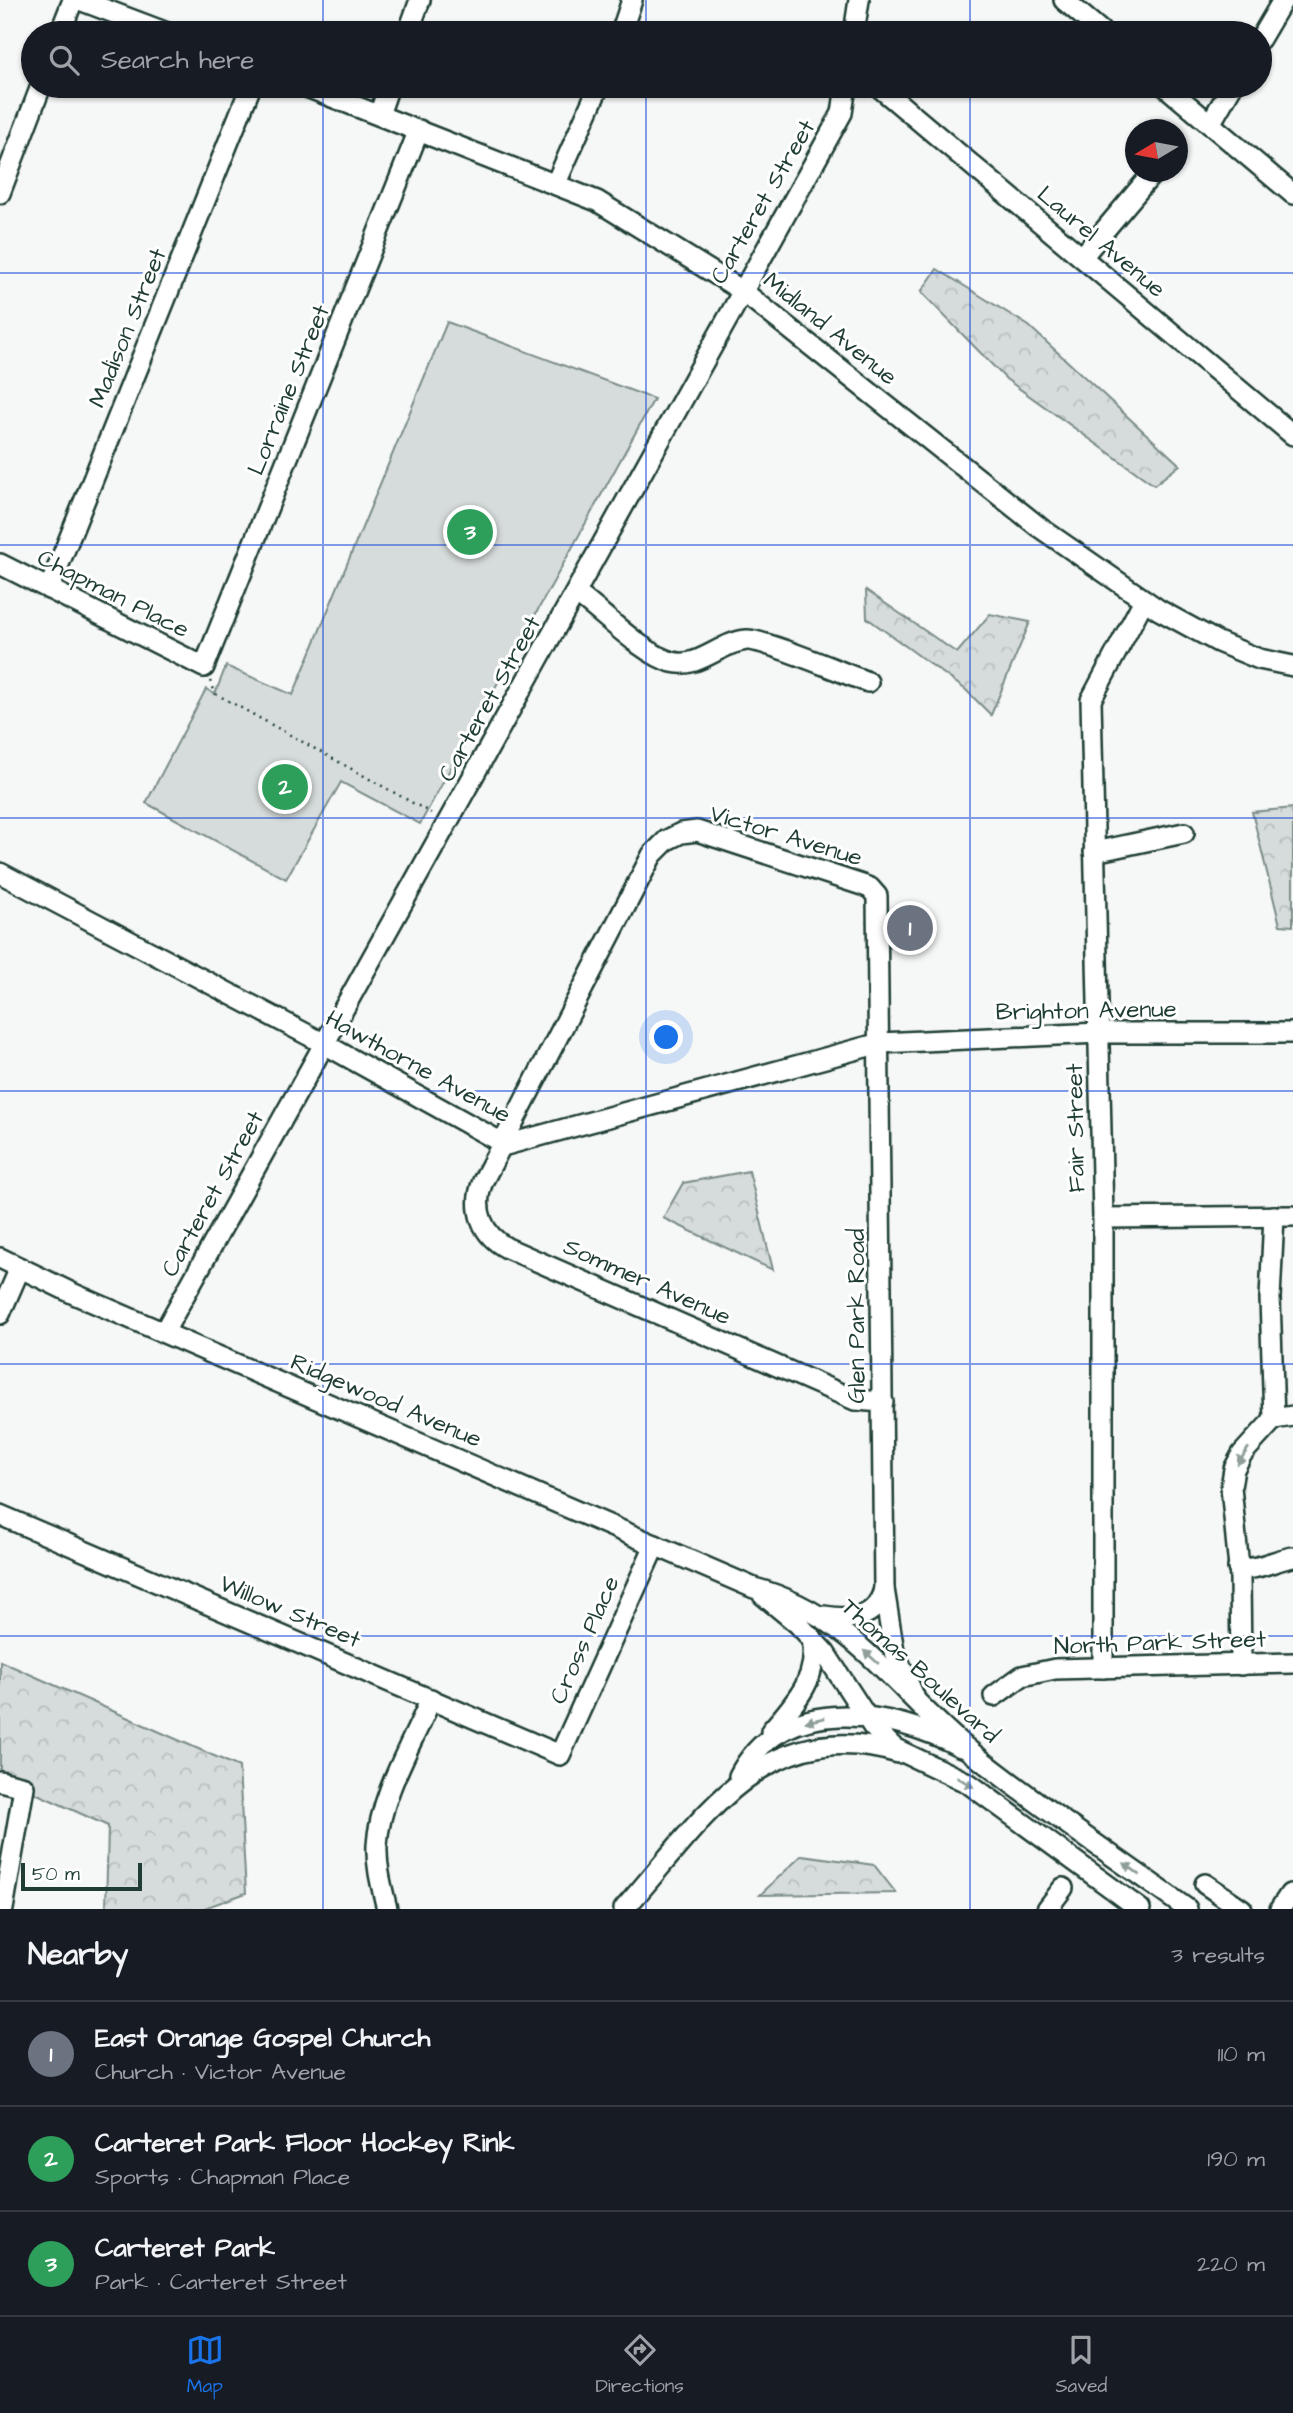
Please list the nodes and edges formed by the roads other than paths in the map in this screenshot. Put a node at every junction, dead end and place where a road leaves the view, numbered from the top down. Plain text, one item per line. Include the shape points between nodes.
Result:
1 (73, 0) edge
2 (80, 0) edge
3 (420, 0) edge
4 (632, 0) edge
5 (859, 0) edge
6 (1283, 0) edge
7 (1071, 3) edge
8 (65, 21) edge
9 (135, 21) edge
10 (412, 21) edge
11 (625, 21) edge
12 (856, 21) edge
13 (1090, 21) edge
14 (1271, 21) edge
15 (36, 98) edge
16 (246, 98) edge
17 (335, 98) edge
18 (385, 98) edge
19 (594, 98) edge
20 (844, 98) edge
21 (892, 98) edge
22 (1180, 98) edge
23 (1225, 98) edge
24 (379, 115) junction
25 (1210, 124) junction
26 (419, 130) junction
27 (1145, 182) edge
28 (556, 183) junction
29 (0, 193) edge
30 (1293, 194) edge
31 (1082, 257) junction
32 (741, 290) junction
33 (1293, 435) edge
34 (0, 564) edge
35 (49, 589) junction
36 (577, 594) junction
37 (1144, 600) junction
38 (1293, 666) edge
39 (204, 667) joint
40 (868, 682) dead end
41 (1184, 833) dead end
42 (1094, 852) junction
43 (0, 873) edge
44 (1099, 1033) junction
45 (1293, 1033) edge
46 (880, 1043) junction
47 (324, 1044) junction
48 (503, 1143) junction
49 (1284, 1216) edge
50 (1103, 1218) junction
51 (0, 1258) edge
52 (20, 1268) junction
53 (0, 1314) edge
54 (164, 1332) junction
55 (883, 1402) junction
56 (1284, 1417) edge
57 (0, 1515) edge
58 (655, 1545) junction
59 (1293, 1557) edge
60 (1238, 1569) junction
61 (754, 1588) junction
62 (884, 1589) junction
63 (824, 1616) junction
64 (812, 1638) junction
65 (1293, 1663) edge
66 (1241, 1665) junction
67 (1103, 1668) junction
68 (914, 1696) junction
69 (993, 1696) dead end
70 (431, 1699) junction
71 (867, 1717) junction
72 (758, 1747) junction
73 (974, 1754) junction
74 (560, 1755) joint
75 (903, 1755) junction
76 (0, 1781) edge
77 (735, 1784) junction
78 (1205, 1884) dead end
79 (1063, 1888) dead end
80 (4, 1909) edge
81 (387, 1909) edge
82 (624, 1909) edge
83 (1047, 1909) edge
84 (1140, 1909) edge
85 (1187, 1909) edge
86 (1242, 1909) edge

1 - 8 street
2 - 9 street
3 - 10 street
4 - 11 street
5 - 12 street
6 - 14 street
7 - 13 street
15 - 29 street
16 - 35 street, Madison Street
17 - 24 street, Midland Avenue
18 - 24 street
19 - 28 street
20 - 32 street, Carteret Street via 842,113
21 - 31 street, Laurel Avenue
22 - 25 street
23 - 25 street
24 - 26 street, Midland Avenue
25 - 30 street
26 - 28 street, Midland Avenue
26 - 39 street, Lorraine Street
27 - 31 street
28 - 32 street, Midland Avenue via 597,201
31 - 33 street, Laurel Avenue
32 - 36 street, Carteret Street
32 - 37 street, Midland Avenue via 1039,527
34 - 35 street, Chapman Place
35 - 39 street, Chapman Place
36 - 40 street via 634,640 669,661 686,664 750,640
36 - 47 street, Carteret Street
37 - 38 street, Midland Avenue via 1218,642 1259,659
37 - 42 street, Fair Street via 1091,700
41 - 42 street
42 - 44 street, Fair Street
43 - 47 street, Hawthorne Avenue
44 - 45 street, Brighton Avenue
44 - 46 street, Brighton Avenue
44 - 50 street, Fair Street
46 - 48 street, Hawthorne Avenue
46 - 48 street, Victor Avenue via 877,897 870,888 711,834 681,833 652,855
46 - 55 street, Glen Park Road
47 - 48 street, Hawthorne Avenue
47 - 54 street, Carteret Street
48 - 55 street, Sommer Avenue via 478,1200 482,1224 499,1243 855,1400
49 - 50 street
49 - 56 street via 1270,1298
50 - 67 street, Fair Street
51 - 52 street, Ridgewood Avenue
52 - 53 street
52 - 54 street, Ridgewood Avenue
54 - 58 street, Ridgewood Avenue
55 - 62 street, Glen Park Road
56 -> 60 street via 1242,1454 1234,1469 1231,1487
57 - 70 street, Willow Street
58 - 61 street, Ridgewood Avenue
58 - 74 street, Cross Place
59 - 60 street
60 - 66 street
61 - 63 street, Thomas Boulevard via 792,1599
61 - 64 street, Thomas Boulevard
62 - 63 street via 878,1604 865,1616
62 - 68 street, Glen Park Road via 894,1651
68 -> 63 street, Thomas Boulevard
64 - 71 street, Thomas Boulevard
64 - 72 street via 814,1664 807,1684
65 - 66 street, North Park Street
66 - 67 street, North Park Street
67 - 69 street, North Park Street via 1040,1671 1022,1676
68 - 73 street, Thomas Boulevard
70 - 74 street, Willow Street
70 - 81 street via 379,1831 378,1869
71 -> 72 street via 808,1720 775,1733
71 - 73 street via 924,1732
71 - 75 street, Thomas Boulevard
72 - 77 street
85 -> 73 street, Thomas Boulevard
75 - 77 street via 857,1746 802,1749 768,1761
75 -> 84 street, Thomas Boulevard via 968,1783
76 - 80 street via 24,1787
77 - 82 street
78 - 86 street
79 - 83 street

